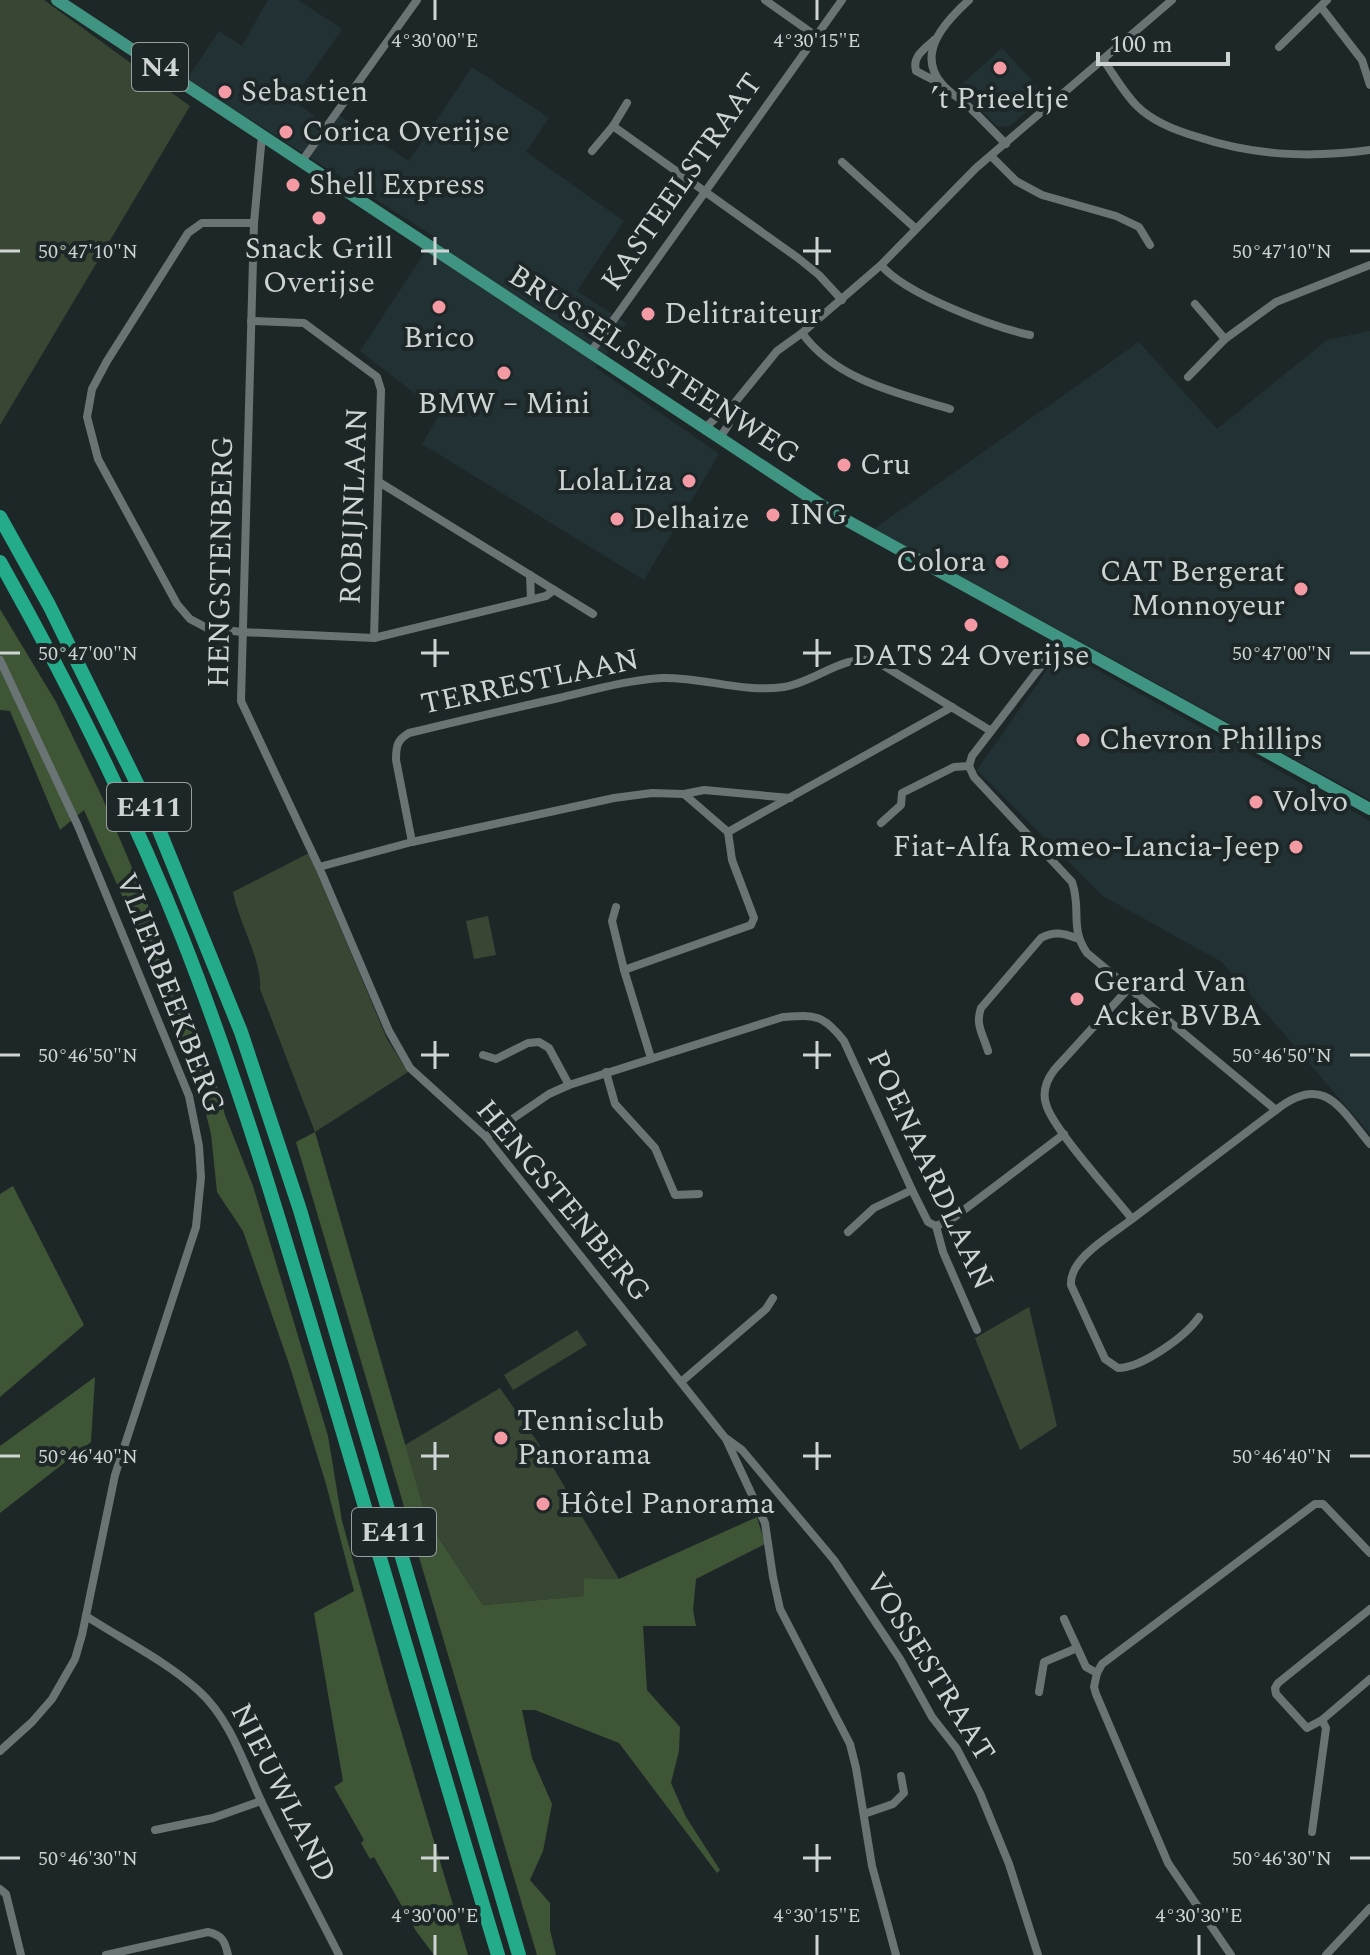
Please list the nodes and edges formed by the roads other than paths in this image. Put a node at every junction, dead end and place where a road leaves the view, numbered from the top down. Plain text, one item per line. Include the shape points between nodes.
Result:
1 (57, 0) edge
2 (417, 0) edge
3 (765, 0) edge
4 (842, 0) edge
5 (969, 0) edge
6 (1172, 0) edge
7 (1324, 4) edge
8 (816, 36) junction
9 (935, 40) junction
10 (1279, 47) dead end
11 (1104, 61) junction
12 (943, 85) junction
13 (1370, 85) edge
14 (627, 103) dead end
15 (613, 126) junction
16 (262, 135) junction
17 (1006, 144) junction
18 (1370, 150) edge
19 (592, 151) dead end
20 (991, 156) junction
21 (302, 161) junction
22 (842, 162) dead end
23 (704, 193) junction
24 (254, 223) junction
25 (915, 228) junction
26 (1150, 245) dead end
27 (881, 265) junction
28 (1370, 265) edge
29 (842, 300) junction
30 (1195, 304) dead end
31 (251, 321) junction
32 (802, 333) junction
33 (1030, 335) dead end
34 (1225, 339) junction
35 (590, 353) junction
36 (1188, 377) dead end
37 (950, 409) dead end
38 (728, 411) junction
39 (704, 429) junction
40 (719, 439) junction
41 (379, 482) junction
42 (0, 517) edge
43 (0, 562) edge
44 (530, 575) junction
45 (554, 590) junction
46 (531, 599) junction
47 (593, 614) dead end
48 (242, 632) junction
49 (374, 638) junction
50 (1062, 639) junction
51 (0, 660) edge
52 (952, 707) junction
53 (991, 731) junction
54 (969, 766) junction
55 (684, 794) junction
56 (792, 798) junction
57 (1370, 809) edge
58 (881, 823) dead end
59 (728, 832) junction
60 (412, 842) junction
61 (319, 867) junction
62 (616, 907) dead end
63 (1076, 938) junction
64 (624, 970) junction
65 (1128, 989) junction
66 (988, 1051) dead end
67 (483, 1055) dead end
68 (651, 1058) junction
69 (606, 1072) junction
70 (569, 1085) junction
71 (1276, 1110) junction
72 (1064, 1134) junction
73 (486, 1137) junction
74 (1370, 1144) edge
75 (912, 1190) junction
76 (699, 1194) dead end
77 (1132, 1219) junction
78 (936, 1226) junction
79 (848, 1232) dead end
80 (773, 1298) dead end
81 (1199, 1317) dead end
82 (977, 1330) dead end
83 (681, 1382) junction
84 (726, 1439) junction
85 (1370, 1553) edge
86 (1370, 1609) edge
87 (86, 1616) junction
88 (1064, 1619) dead end
89 (1077, 1648) junction
90 (1097, 1673) junction
91 (1370, 1679) edge
92 (1039, 1692) dead end
93 (1322, 1720) junction
94 (0, 1751) edge
95 (901, 1776) dead end
96 (261, 1801) junction
97 (864, 1814) junction
98 (155, 1830) dead end
99 (1312, 1832) dead end
100 (0, 1889) edge
101 (1370, 1908) edge
102 (21, 1955) edge
103 (106, 1955) edge
104 (228, 1955) edge
105 (339, 1955) edge
106 (498, 1955) edge
107 (519, 1955) edge
108 (896, 1955) edge
109 (1038, 1955) edge
110 (1231, 1955) edge
111 (1326, 1955) edge

1 - 16 main road, BRUSSELSESTEENWEG / N4
2 - 21 street
3 - 8 street
4 - 8 street, KASTEELSTRAAT
5 - 9 street
6 - 11 street
7 - 10 street
7 - 13 street via 1362,60
8 - 23 street, KASTEELSTRAAT
9 - 12 street via 930,57
9 - 12 street via 916,58 916,71
11 - 17 street
11 - 18 street via 1138,106 1183,132 1267,154
12 - 17 street
14 - 15 street
15 - 19 street
15 - 23 street
16 - 21 main road, BRUSSELSESTEENWEG / N4
16 - 24 street, HENGSTENBERG
17 - 20 street
20 - 25 street
20 - 26 street via 1016,181 1042,195 1139,227
21 - 35 main road, BRUSSELSESTEENWEG / N4
22 - 25 street
23 - 29 street via 798,258
23 - 35 street, KASTEELSTRAAT
24 - 31 street, HENGSTENBERG
24 - 48 street via 202,223 180,242 99,375 87,417 98,459 177,604 207,628
25 - 27 street
27 - 29 street
27 - 33 street via 891,276 947,305
28 - 34 street via 1276,302
29 - 32 street
30 - 34 street
31 - 41 street, ROBIJNLAAN via 304,323 377,377
31 - 48 street, HENGSTENBERG
32 - 37 street via 812,348 847,372
32 - 38 street via 777,351
34 - 36 street
35 - 39 main road, BRUSSELSESTEENWEG / N4
38 - 39 street
38 - 40 street via 729,424
39 - 40 main road, BRUSSELSESTEENWEG / N4
40 - 50 main road, BRUSSELSESTEENWEG / N4 via 835,514
41 - 44 street
41 - 49 street, ROBIJNLAAN
42 - 107 highway, E411 via 155,820 241,1032 300,1210
43 - 106 highway, E411 via 128,812 220,1037 279,1216
44 - 45 street
44 - 46 street
45 - 46 street
45 - 47 street
46 - 49 street
48 - 49 street
48 - 61 street, HENGSTENBERG via 241,701
50 - 53 street
50 - 57 main road, BRUSSELSESTEENWEG / N4
51 - 87 street, VLIERBEEKBERG via 146,989 189,1096 199,1146 196,1227 115,1475
52 - 53 street, TERRESTLAAN
52 - 56 street
52 - 60 street, TERRESTLAAN via 862,657 785,687 754,689 662,678 409,733 396,746 396,760
53 - 54 street
54 - 58 street via 954,767 902,793 901,805
54 - 63 street via 1072,882 1078,899
55 - 56 street via 704,790
55 - 59 street
55 - 60 street via 614,798
56 - 59 street
59 - 64 street via 732,860 754,918 751,925
60 - 61 street
61 - 73 street, HENGSTENBERG via 410,1068
62 - 64 street via 612,921
63 - 65 street
63 - 66 street via 1051,933 1041,938 981,1008 978,1029
64 - 68 street
65 - 71 street
65 - 72 street via 1049,1077 1046,1107
67 - 70 street via 496,1059 539,1042 549,1048
68 - 69 street, POENAARDLAAN
68 - 75 street, POENAARDLAAN via 783,1017 815,1015 844,1041
69 - 70 street, POENAARDLAAN
69 - 76 street via 615,1104 655,1148 675,1195
70 - 73 street, POENAARDLAAN
71 - 74 street via 1292,1097 1318,1093 1335,1103
71 - 77 street
72 - 77 street
72 - 78 street
73 - 83 street, HENGSTENBERG
75 - 78 street, POENAARDLAAN via 928,1222
75 - 79 street via 874,1208
77 - 81 street via 1077,1262 1071,1277 1105,1359 1118,1368 1136,1365 1189,1332
78 - 82 street, POENAARDLAAN
80 - 83 street
83 - 84 street, HENGSTENBERG
84 - 97 street, HENGSTENBERG via 765,1523 780,1609 850,1744
84 - 109 street, VOSSESTRAAT via 742,1450 834,1560 957,1749 1009,1864
85 - 90 street via 1323,1504 1315,1504 1102,1664
86 - 93 street via 1275,1688 1307,1728
87 - 94 street, VLIERBEEKBERG via 75,1659 52,1699
87 - 96 street, NIEUWLAND via 199,1691 229,1729
88 - 89 street
89 - 90 street via 1086,1667
89 - 92 street via 1044,1662
90 - 110 street via 1096,1694 1168,1863
91 - 93 street
93 - 99 street via 1326,1728
95 - 97 street via 904,1793 893,1804
96 - 98 street
96 - 105 street, NIEUWLAND
97 - 108 street, HENGSTENBERG
100 - 102 street via 6,1894
101 - 111 street
103 - 104 street via 208,1932 218,1934

